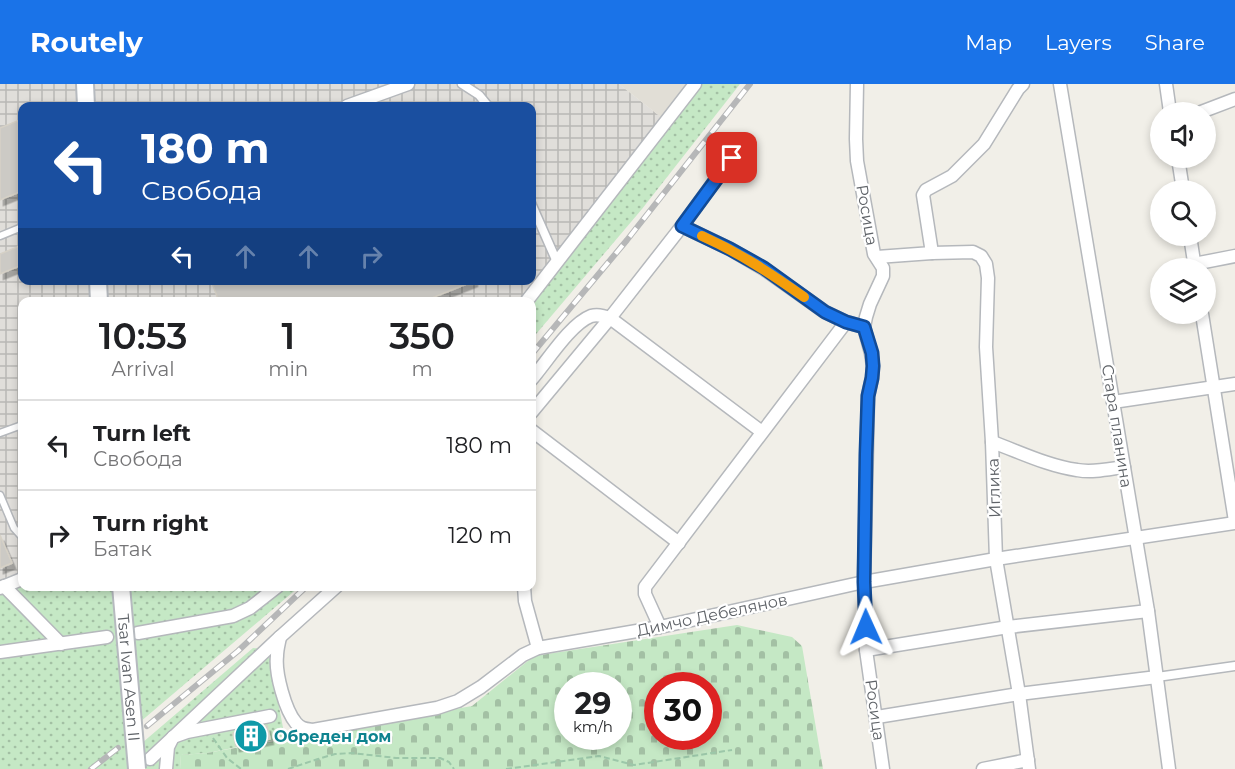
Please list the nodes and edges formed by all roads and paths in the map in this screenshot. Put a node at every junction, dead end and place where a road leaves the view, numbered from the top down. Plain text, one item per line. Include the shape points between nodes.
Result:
1 (85, 84) edge
2 (408, 84) edge
3 (462, 84) edge
4 (695, 84) edge
5 (857, 84) edge
6 (1060, 84) edge
7 (1166, 84) edge
8 (1018, 86) edge
9 (1235, 99) edge
10 (86, 102) edge
11 (358, 102) edge
12 (485, 102) edge
13 (1169, 102) edge
14 (1216, 106) edge
15 (744, 141) dead end
16 (536, 214) edge
17 (682, 226) junction
18 (18, 229) edge
19 (0, 236) edge
20 (932, 253) junction
21 (1235, 256) edge
22 (877, 257) junction
23 (1216, 261) edge
24 (557, 262) junction
25 (530, 297) edge
26 (610, 318) junction
27 (846, 322) junction
28 (1204, 324) edge
29 (864, 327) junction
30 (536, 374) edge
31 (1235, 384) edge
32 (1214, 387) junction
33 (1113, 402) junction
34 (536, 407) edge
35 (18, 426) edge
36 (762, 432) junction
37 (0, 433) edge
38 (536, 434) edge
39 (993, 442) junction
40 (1124, 467) junction
41 (0, 495) edge
42 (1235, 522) edge
43 (18, 532) edge
44 (1136, 538) junction
45 (679, 543) junction
46 (996, 559) junction
47 (18, 581) edge
48 (864, 582) junction
49 (2, 587) edge
50 (122, 591) edge
51 (272, 591) edge
52 (331, 591) edge
53 (524, 591) edge
54 (1148, 611) junction
55 (660, 627) junction
56 (1008, 627) junction
57 (138, 633) dead end
58 (107, 637) dead end
59 (280, 637) junction
60 (62, 644) junction
61 (538, 648) junction
62 (866, 650) junction
63 (0, 652) edge
64 (1235, 666) edge
65 (1157, 678) junction
66 (1019, 694) junction
67 (270, 716) dead end
68 (877, 717) junction
69 (206, 729) junction
70 (173, 737) junction
71 (732, 750) dead end
72 (143, 764) edge
73 (1028, 764) edge
74 (166, 769) edge
75 (241, 769) edge
76 (288, 769) edge
77 (453, 769) edge
78 (506, 769) edge
79 (883, 769) edge
80 (983, 769) edge
81 (1169, 769) edge

1 - 10 main road
2 - 11 street
3 - 12 street
4 - 24 street
5 - 22 street, Росица via 858,160
6 - 33 street, Стара планина
7 - 13 street
8 - 20 street via 984,144 952,176 923,195
9 - 14 street
15 - 17 street
16 - 24 street
17 - 26 street
17 - 27 street via 764,268 825,312
18 - 19 lane
20 - 22 street, Иглика
20 - 39 street, Иглика via 973,252 986,264 986,347
21 - 23 street
22 - 29 street, Росица via 883,276
24 - 25 street
26 - 30 street via 599,315 576,325
26 - 34 street
26 - 36 street
27 - 29 street
27 - 36 street
28 - 32 street
29 - 48 street, Росица via 873,366 868,396
31 - 32 street
32 - 33 street
32 - 42 street
33 - 40 street, Стара планина
35 - 37 lane
36 - 45 street
38 - 45 street
39 - 40 street via 1077,470
39 - 46 street, Иглика
40 - 44 street, Стара планина
41 - 43 lane
42 - 44 street, Димчо Дебелянов
44 - 46 street, Димчо Дебелянов
44 - 54 street, Стара планина
45 - 55 street via 645,587
46 - 48 street, Димчо Дебелянов
46 - 56 street, Иглика
47 - 49 street
48 - 55 street, Димчо Дебелянов
48 - 62 street, Росица
49 - 60 street
50 - 72 main road, Tsar Ivan Asen II, bridge
51 - 57 street via 233,616
52 - 59 street
53 - 61 street
54 - 56 street
54 - 65 street, Стара планина
55 - 61 street, Димчо Дебелянов
56 - 62 street
56 - 66 street, Иглика
58 - 60 street
59 - 61 street, Димчо Дебелянов via 277,671 281,689 296,723 302,729 313,730 458,701
59 - 70 street
60 - 63 street
62 - 68 street, Росица
64 - 65 street
65 - 66 street
65 - 81 street, Стара планина
66 - 68 street
66 - 73 street, Иглика
67 - 69 street
68 - 79 street, Росица
69 - 70 street
69 - 75 path via 227,758
70 - 72 street
70 - 74 street
71 - 78 path via 634,765 599,756
73 - 80 street
76 - 77 path via 335,754 352,753 440,758

